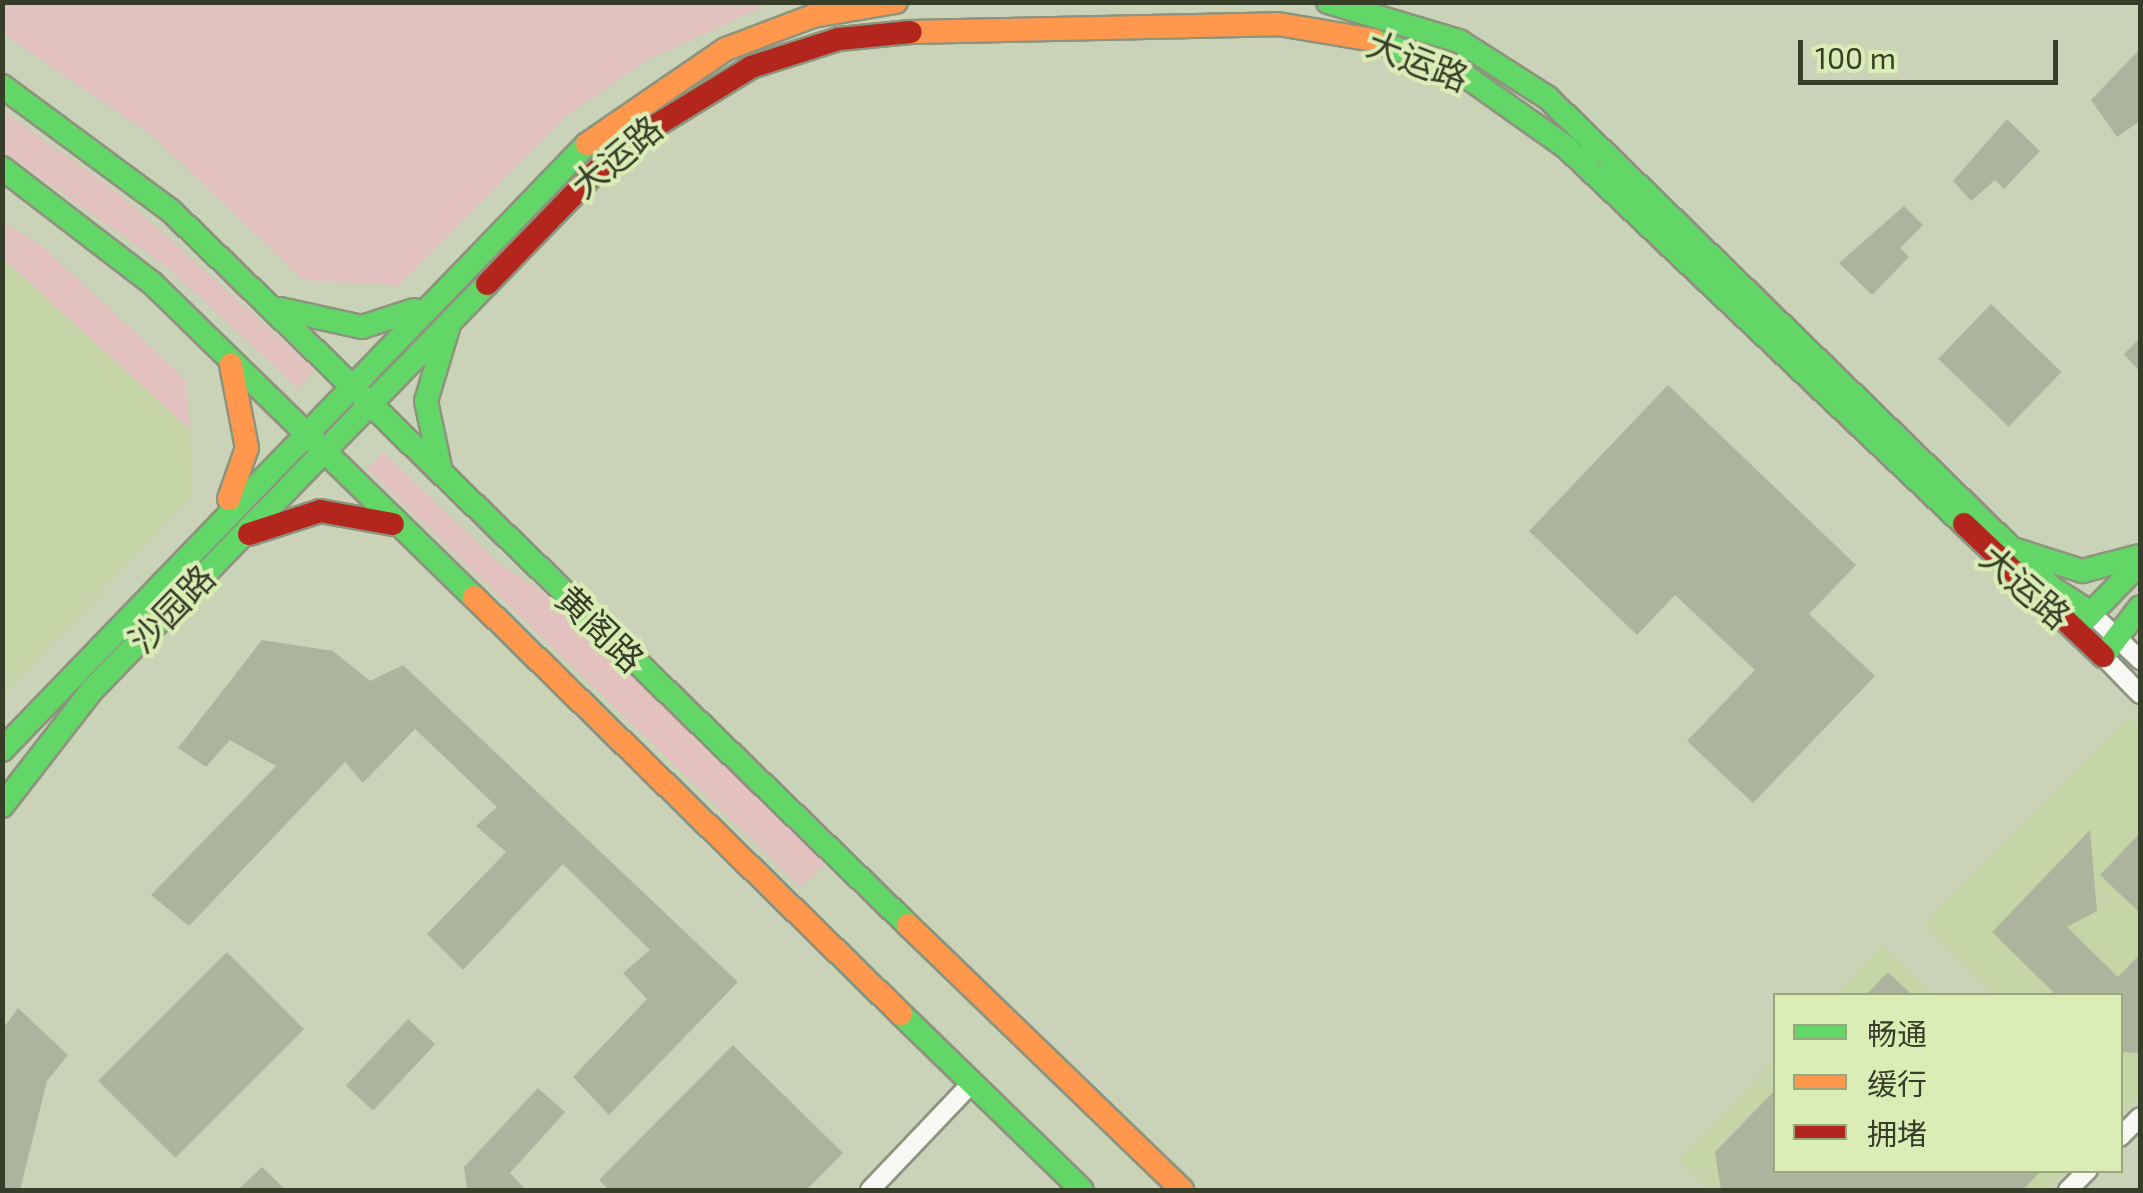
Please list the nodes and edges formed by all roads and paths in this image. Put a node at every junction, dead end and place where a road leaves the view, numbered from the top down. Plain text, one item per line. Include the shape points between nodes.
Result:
1 (896, 2) edge
2 (1153, 2) edge
3 (1328, 2) edge
4 (1168, 14) edge
5 (2, 86) edge
6 (2, 168) edge
7 (259, 296) junction
8 (428, 302) junction
9 (460, 306) junction
10 (223, 352) junction
11 (349, 383) junction
12 (331, 401) joint
13 (368, 402) junction
14 (352, 420) joint
15 (303, 430) junction
16 (323, 450) junction
17 (444, 476) junction
18 (217, 518) junction
19 (404, 529) junction
20 (232, 544) junction
21 (2010, 548) junction
22 (2140, 559) edge
23 (2140, 607) edge
24 (2084, 621) junction
25 (2111, 648) junction
26 (2140, 660) edge
27 (2140, 694) edge
28 (2, 750) edge
29 (2, 806) edge
30 (972, 1083) junction
31 (870, 1190) edge
32 (1082, 1190) edge
33 (1182, 1190) edge

1 - 8 street, 大运路 via 774,29 644,96 568,158
2 - 4 street
3 - 21 street, 大运路 via 1459,41 1548,98
4 - 9 street, 大运路 via 885,33 751,67 619,148
4 - 24 street, 大运路 via 1321,28 1414,52 1495,91 1566,147
5 - 7 street, 黄阁路 via 126,173
6 - 10 street, 黄阁路 via 104,242
7 - 8 street via 312,322 348,327
7 - 11 street, 黄阁路
8 - 11 street, 大运路
9 - 13 street, 大运路
9 - 17 street via 430,371 426,401
10 - 15 street, 黄阁路
10 - 18 street via 244,397 248,448
11 - 12 street, 大运路
11 - 13 street, 黄阁路
12 - 15 street, 沙园路
13 - 14 street, 大运路
13 - 17 street, 黄阁路
14 - 16 street, 沙园路
15 - 16 street, 黄阁路
15 - 18 street, 沙园路
16 - 19 street, 黄阁路
16 - 20 street, 沙园路
17 - 33 street, 黄阁路
18 - 28 street, 沙园路
19 - 20 street via 320,510
19 - 30 street, 黄阁路
20 - 29 street, 沙园路 via 92,690
21 - 22 street via 2082,572
21 - 24 street, 大运路
22 - 24 street
23 - 25 street
24 - 25 street, 大运路
25 - 26 street
25 - 27 street
30 - 31 street
30 - 32 street, 黄阁路

